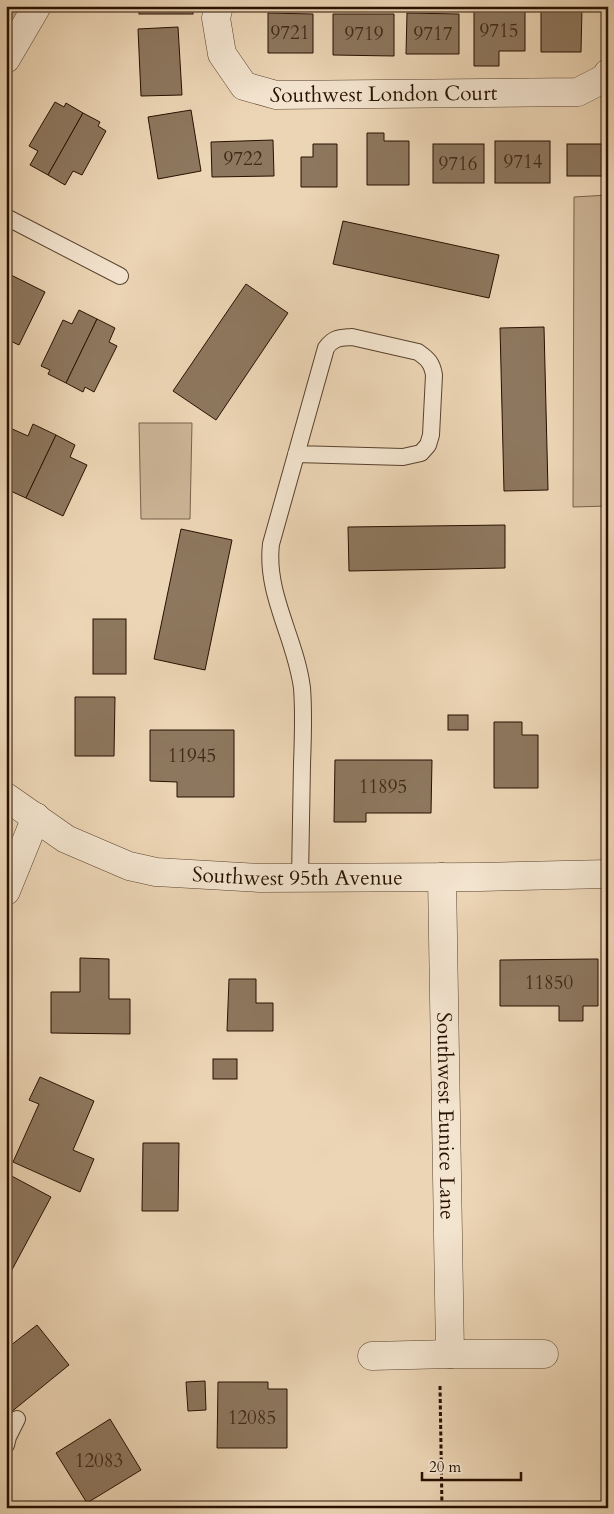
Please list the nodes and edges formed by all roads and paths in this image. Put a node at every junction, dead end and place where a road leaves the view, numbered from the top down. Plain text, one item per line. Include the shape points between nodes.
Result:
1 (37, 6) edge
2 (219, 6) edge
3 (6, 59) edge
4 (608, 73) edge
5 (6, 217) edge
6 (120, 276) dead end
7 (296, 454) junction
8 (6, 797) edge
9 (36, 817) junction
10 (608, 874) edge
11 (442, 877) junction
12 (300, 878) junction
13 (6, 890) edge
14 (450, 1354) junction
15 (544, 1354) dead end
16 (372, 1356) dead end
17 (17, 1420) dead end
18 (6, 1445) edge
19 (442, 1508) edge

1 - 3 street
2 - 4 street, Southwest London Court via 216,18 222,54 244,86 276,95 578,92 605,78
5 - 6 lane
7 - 7 lane via 326,348 331,341 352,337 418,352 428,358 434,375 431,435 421,453 403,457
7 - 12 lane via 269,558 274,592 302,689
8 - 9 street, Southwest 95th Avenue
9 - 12 street, Southwest 95th Avenue via 66,839 129,866 156,872
9 - 13 street
10 - 11 street, Southwest 95th Avenue
11 - 12 street, Southwest 95th Avenue
11 - 14 street, Southwest Eunice Lane
14 - 15 street
14 - 16 street
14 - 19 path via 440,1383
17 - 18 lane

